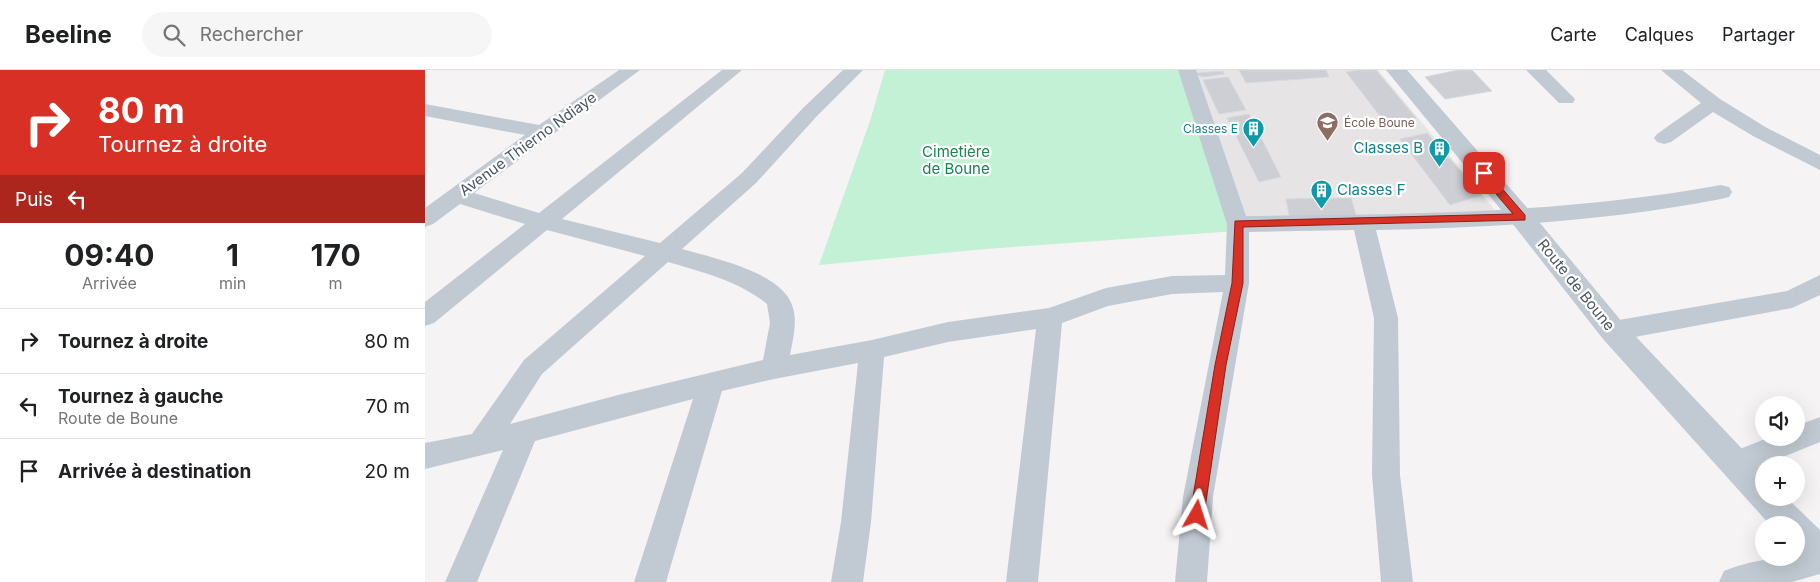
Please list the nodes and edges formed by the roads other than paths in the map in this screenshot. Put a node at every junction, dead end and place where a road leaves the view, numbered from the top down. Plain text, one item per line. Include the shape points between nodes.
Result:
1 (733, 70) edge
2 (854, 70) edge
3 (1187, 70) edge
4 (1396, 70) edge
5 (1535, 70) edge
6 (1670, 70) edge
7 (624, 71) edge
8 (1691, 78) edge
9 (1566, 99) dead end
10 (1713, 103) junction
11 (425, 110) edge
12 (542, 132) junction
13 (1664, 138) dead end
14 (1820, 163) edge
15 (1721, 192) dead end
16 (437, 206) edge
17 (1521, 218) junction
18 (542, 222) junction
19 (1363, 222) junction
20 (1238, 224) junction
21 (665, 253) junction
22 (1237, 283) junction
23 (1820, 284) edge
24 (425, 316) edge
25 (1050, 317) junction
26 (1613, 331) junction
27 (872, 350) junction
28 (774, 368) junction
29 (711, 385) junction
30 (1820, 429) edge
31 (525, 432) junction
32 (481, 444) junction
33 (425, 456) edge
34 (1734, 464) junction
35 (1755, 486) edge
36 (1774, 506) edge
37 (1783, 516) edge
38 (1805, 538) edge
39 (1820, 554) edge
40 (1820, 559) edge
41 (461, 582) edge
42 (650, 582) edge
43 (847, 582) edge
44 (1022, 582) edge
45 (1191, 582) edge
46 (1397, 582) edge
47 (1735, 582) edge

1 - 18 street
2 - 21 street via 749,178
3 - 20 street
4 - 17 street, Route de Boune
5 - 9 street
6 - 8 street
7 - 12 street, Avenue Thierno Ndiaye
8 - 10 street
10 - 13 street
10 - 14 street
11 - 12 street
12 - 16 street, Avenue Thierno Ndiaye
15 - 17 street via 1643,206
16 - 18 street
17 - 19 street
17 - 26 street, Route de Boune
18 - 21 street
18 - 24 street
19 - 20 street
19 - 46 street via 1386,318 1385,475
20 - 22 street
21 - 28 street via 731,273 776,298 783,312
21 - 32 street via 538,362
22 - 25 street via 1172,285 1106,297
22 - 45 street via 1198,497
23 - 26 street via 1791,299
25 - 27 street via 948,332
25 - 44 street
26 - 34 street, Route de Boune
27 - 28 street
27 - 43 street via 856,522
28 - 29 street
29 - 31 street
29 - 42 street
30 - 34 street
31 - 32 street
31 - 41 street
32 - 33 street
34 - 35 street, Route de Boune
36 - 37 street
38 - 39 street
40 - 47 street

